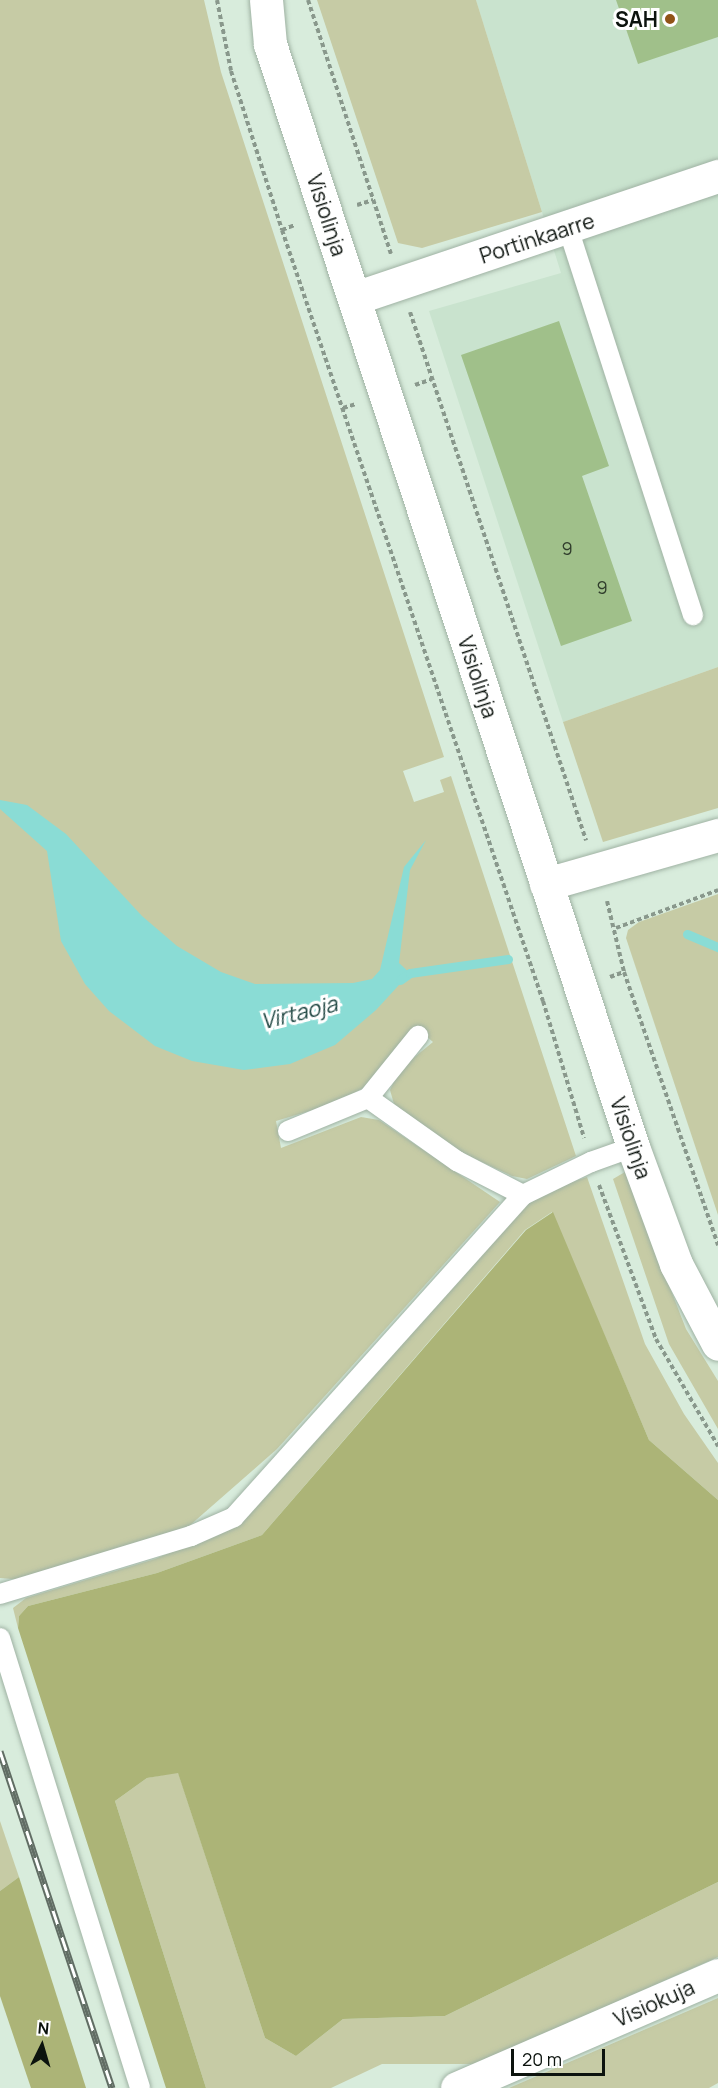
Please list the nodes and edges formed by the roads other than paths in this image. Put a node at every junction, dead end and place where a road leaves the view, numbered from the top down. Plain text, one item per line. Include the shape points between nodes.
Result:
1 (266, 0) edge
2 (718, 176) edge
3 (568, 228) junction
4 (355, 298) junction
5 (693, 615) dead end
6 (718, 834) edge
7 (546, 884) junction
8 (418, 1036) dead end
9 (368, 1098) junction
10 (288, 1131) dead end
11 (633, 1147) junction
12 (523, 1195) junction
13 (718, 1344) edge
14 (0, 1594) edge
15 (0, 1638) edge
16 (718, 1975) edge
17 (140, 2088) edge
18 (458, 2088) edge

1 - 4 street, Visiolinja via 270,44
2 - 3 street, Portinkaarre
3 - 4 street, Portinkaarre
3 - 5 lane
4 - 7 street, Visiolinja
6 - 7 street
7 - 11 street, Visiolinja
8 - 9 lane
9 - 10 lane
9 - 12 lane via 457,1161
11 - 12 lane via 591,1162
11 - 13 street, Visiolinja via 676,1264
12 - 14 lane via 234,1517 191,1536
15 - 17 lane
16 - 18 street, Visiokuja

